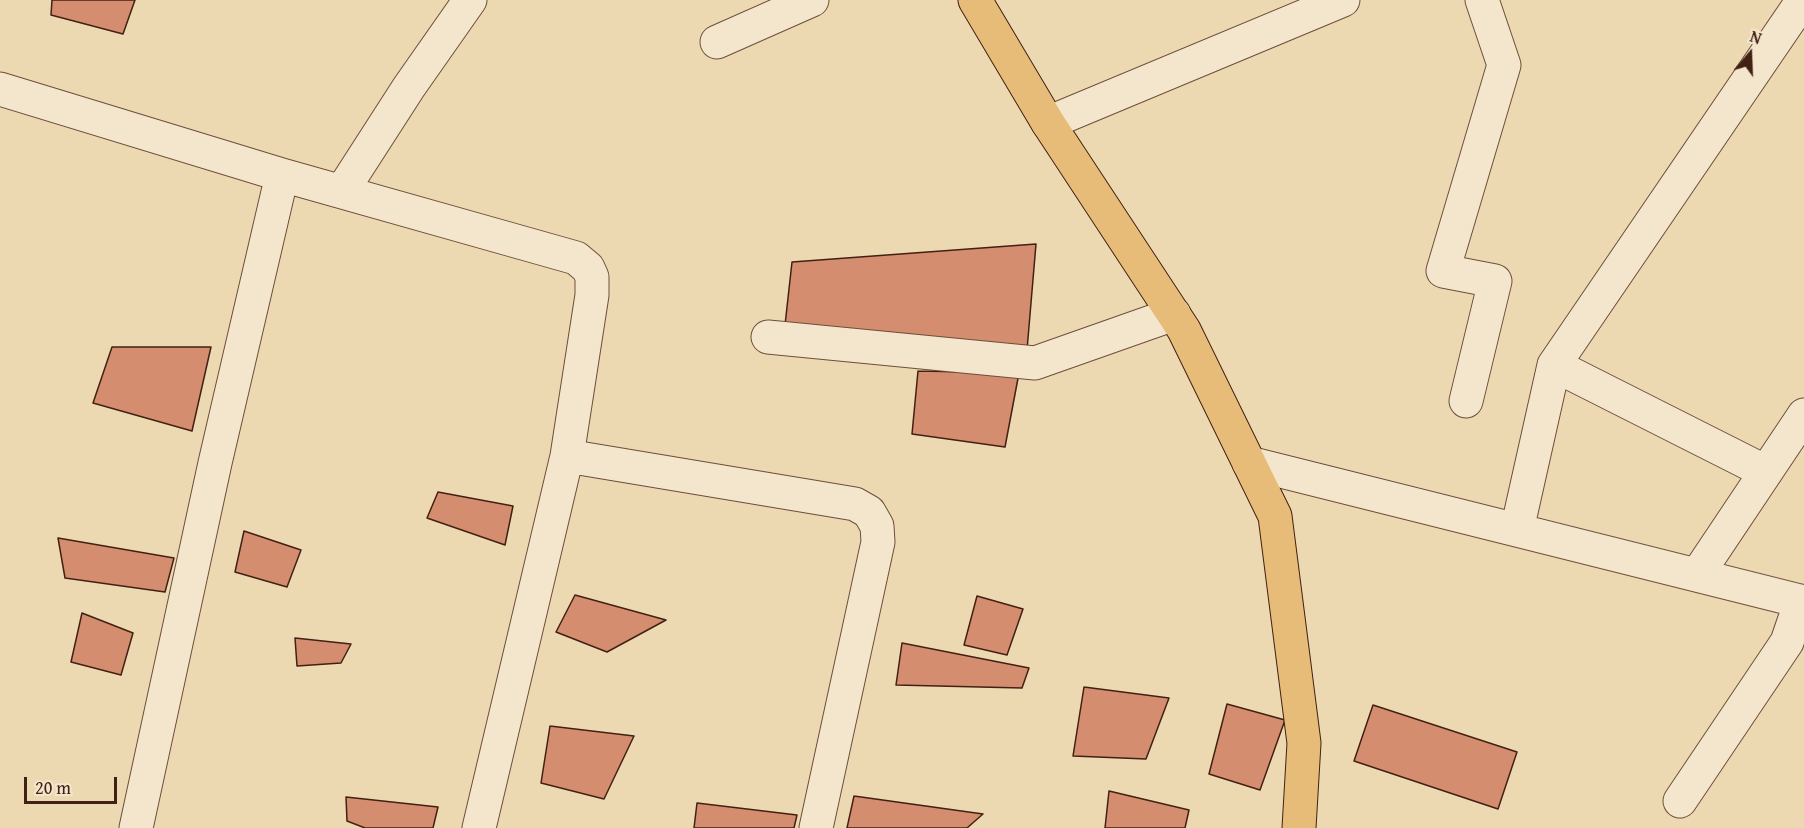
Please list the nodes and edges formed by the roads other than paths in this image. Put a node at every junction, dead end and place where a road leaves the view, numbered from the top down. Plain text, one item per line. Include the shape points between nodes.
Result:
1 (470, 0) edge
2 (812, 0) edge
3 (975, 0) edge
4 (1343, 0) edge
5 (1482, 0) edge
6 (1803, 0) edge
7 (717, 42) dead end
8 (0, 89) edge
9 (1048, 123) junction
10 (282, 175) junction
11 (342, 191) junction
12 (1174, 314) junction
13 (768, 337) dead end
14 (1554, 365) junction
15 (1466, 401) dead end
16 (1804, 415) edge
17 (567, 456) junction
18 (1249, 463) junction
19 (1766, 472) junction
20 (1516, 530) junction
21 (1697, 575) junction
22 (1802, 601) edge
23 (1680, 801) dead end
24 (136, 828) edge
25 (479, 828) edge
26 (816, 828) edge
27 (1299, 828) edge

1 - 11 street
2 - 7 street
3 - 9 main road
4 - 9 street
5 - 15 street via 1504,65 1443,271 1495,281
6 - 14 street
8 - 10 street
9 - 12 main road
10 - 11 street
10 - 24 street via 212,474
11 - 17 street via 576,258 588,268 592,295
12 - 13 street via 1035,363
12 - 18 main road
14 - 19 street
14 - 20 street
16 - 19 street
17 - 25 street
17 - 26 street via 855,504 869,512 877,526 878,542
18 - 20 street
18 - 27 main road via 1275,516 1304,743
19 - 21 street
20 - 21 street
21 - 22 street
22 - 23 street via 1787,642

